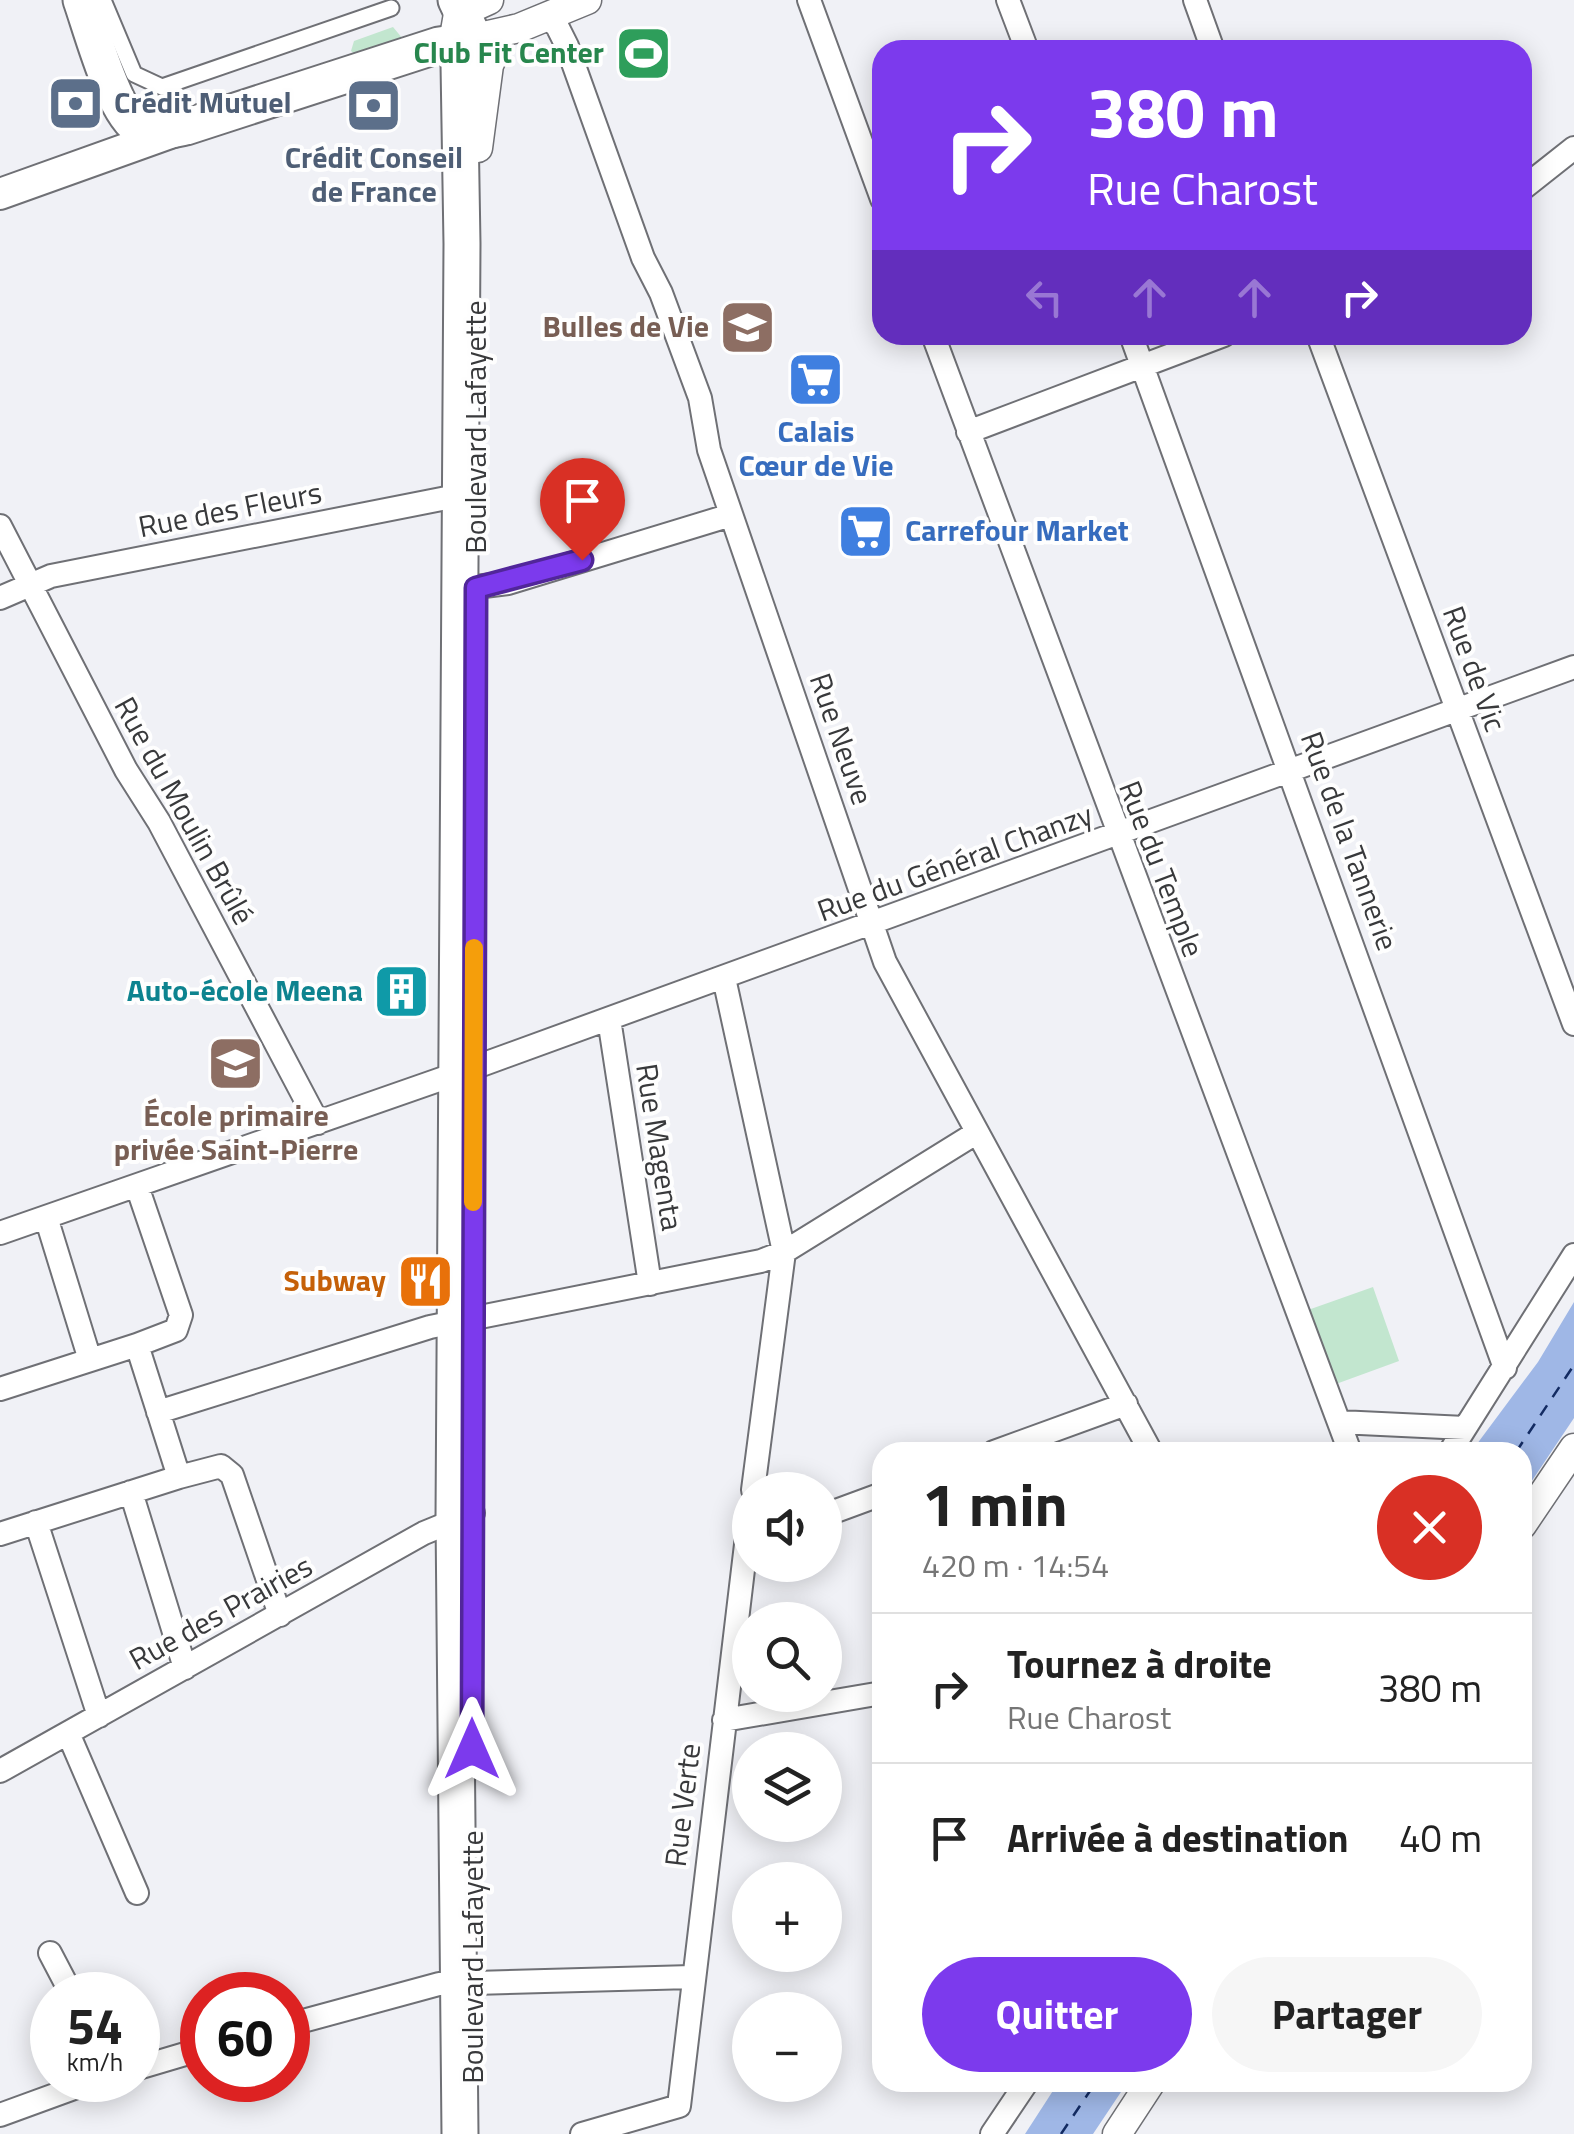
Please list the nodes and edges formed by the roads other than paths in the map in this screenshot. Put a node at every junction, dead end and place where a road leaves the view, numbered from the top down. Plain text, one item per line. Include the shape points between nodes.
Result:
1 (81, 0) edge
2 (103, 0) edge
3 (587, 0) edge
4 (809, 0) edge
5 (1008, 0) edge
6 (1195, 0) edge
7 (390, 7) edge
8 (460, 14) edge
9 (546, 17) junction
10 (519, 28) junction
11 (1022, 40) edge
12 (1209, 40) edge
13 (115, 93) junction
14 (186, 127) junction
15 (478, 148) junction
16 (1574, 148) edge
17 (872, 172) edge
18 (0, 180) edge
19 (1532, 180) edge
20 (0, 194) edge
21 (937, 345) edge
22 (1135, 345) edge
23 (1198, 345) edge
24 (1322, 345) edge
25 (1142, 366) junction
26 (968, 432) junction
27 (468, 494) junction
28 (731, 515) junction
29 (0, 526) edge
30 (30, 582) junction
31 (468, 588) junction
32 (0, 598) edge
33 (1574, 668) edge
34 (1458, 712) junction
35 (1292, 772) junction
36 (1116, 837) junction
37 (872, 924) junction
38 (724, 978) junction
39 (610, 1019) junction
40 (1574, 1024) edge
41 (465, 1071) junction
42 (318, 1123) junction
43 (976, 1133) junction
44 (138, 1186) junction
45 (46, 1217) junction
46 (0, 1233) edge
47 (784, 1252) junction
48 (1574, 1256) edge
49 (1574, 1277) edge
50 (650, 1284) junction
51 (1549, 1296) junction
52 (464, 1320) junction
53 (137, 1345) junction
54 (90, 1360) junction
55 (1504, 1368) junction
56 (0, 1389) edge
57 (1126, 1404) junction
58 (158, 1412) junction
59 (1339, 1422) junction
60 (1465, 1428) junction
61 (1022, 1442) edge
62 (1147, 1442) edge
63 (1346, 1442) edge
64 (1456, 1442) edge
65 (1574, 1448) edge
66 (755, 1472) edge
67 (179, 1476) junction
68 (131, 1492) junction
69 (872, 1498) edge
70 (842, 1509) edge
71 (1532, 1510) edge
72 (464, 1515) junction
73 (36, 1522) junction
74 (0, 1534) edge
75 (743, 1582) edge
76 (280, 1615) junction
77 (184, 1668) junction
78 (872, 1695) edge
79 (99, 1716) junction
80 (724, 1720) junction
81 (68, 1733) junction
82 (0, 1771) edge
83 (136, 1893) dead end
84 (50, 1953) dead end
85 (60, 1972) edge
86 (692, 1976) junction
87 (466, 1983) junction
88 (310, 2019) edge
89 (1020, 2092) edge
90 (1144, 2092) edge
91 (36, 2102) edge
92 (0, 2115) edge
93 (460, 2134) edge
94 (475, 2134) edge
95 (582, 2134) edge
96 (992, 2134) edge
97 (1117, 2134) edge

1 - 13 main road
2 - 7 street via 134,74 162,87
3 - 9 street
4 - 17 street
5 - 11 street
6 - 12 street
8 - 10 street
8 - 14 main road
8 - 15 main road, Boulevard Lafayette
8 - 27 main road, Boulevard Lafayette
9 - 10 street
9 - 28 street, Rue Neuve via 567,46 643,258 662,293 700,398
10 - 15 street via 490,59
13 - 14 main road via 137,127
13 - 18 main road via 119,123 109,139
14 - 20 main road
15 - 27 main road, Boulevard Lafayette
16 - 19 street
21 - 26 street, Rue du Temple
22 - 25 street, Rue de la Tannerie
23 - 25 street
24 - 34 street, Rue de Vic
25 - 26 street
25 - 35 street, Rue de la Tannerie
26 - 36 street, Rue du Temple
27 - 30 street, Rue des Fleurs
27 - 31 main road, Boulevard Lafayette
28 - 31 street
28 - 37 street, Rue Neuve
29 - 30 street, Rue du Moulin Brûlé
30 - 32 street, Rue des Fleurs
30 - 42 street, Rue du Moulin Brûlé
31 - 41 main road, Boulevard Lafayette
33 - 34 street, Rue du Général Chanzy
34 - 35 street, Rue du Général Chanzy
34 - 40 street, Rue de Vic
35 - 36 street, Rue du Général Chanzy
35 - 55 street, Rue de la Tannerie
36 - 37 street, Rue du Général Chanzy
36 - 59 street, Rue du Temple
37 - 38 street, Rue du Général Chanzy
37 - 43 street, Rue Neuve via 911,1015
38 - 39 street, Rue du Général Chanzy
38 - 47 street
39 - 41 street, Rue du Général Chanzy
39 - 50 street, Rue Magenta
41 - 42 street, Rue du Général Chanzy
41 - 52 main road, Boulevard Lafayette
42 - 44 street, Rue du Général Chanzy
43 - 47 street
43 - 57 street, Rue Neuve
44 - 45 street, Rue du Général Chanzy
44 - 53 street via 181,1320 176,1330
45 - 46 street, Rue du Général Chanzy
45 - 54 street
47 - 50 street
47 - 66 street
48 - 51 street
49 - 51 street
50 - 52 street
51 - 55 street
52 - 58 street
52 - 72 main road, Boulevard Lafayette
53 - 54 street
53 - 58 street
54 - 56 street
55 - 60 street
57 - 61 street
57 - 62 street, Rue Neuve
58 - 67 street
59 - 60 street
59 - 63 street, Rue du Temple
60 - 64 street
65 - 71 street
67 - 68 street
67 - 76 street via 213,1466 227,1470
68 - 73 street
68 - 77 street
69 - 70 street
72 - 76 street, Rue des Prairies
72 - 87 main road, Boulevard Lafayette
73 - 74 street
73 - 79 street
75 - 80 street, Rue Verte
76 - 77 street, Rue des Prairies
77 - 79 street, Rue des Prairies
78 - 80 street
79 - 81 street, Rue des Prairies
80 - 86 street, Rue Verte
81 - 82 street, Rue des Prairies
81 - 83 street
84 - 85 street
86 - 87 street
86 - 95 street, Rue Verte via 679,2106
87 - 88 street via 425,1987
87 - 93 main road, Boulevard Lafayette
87 - 94 main road, Boulevard Lafayette
89 - 96 street
90 - 97 street
91 - 92 street

